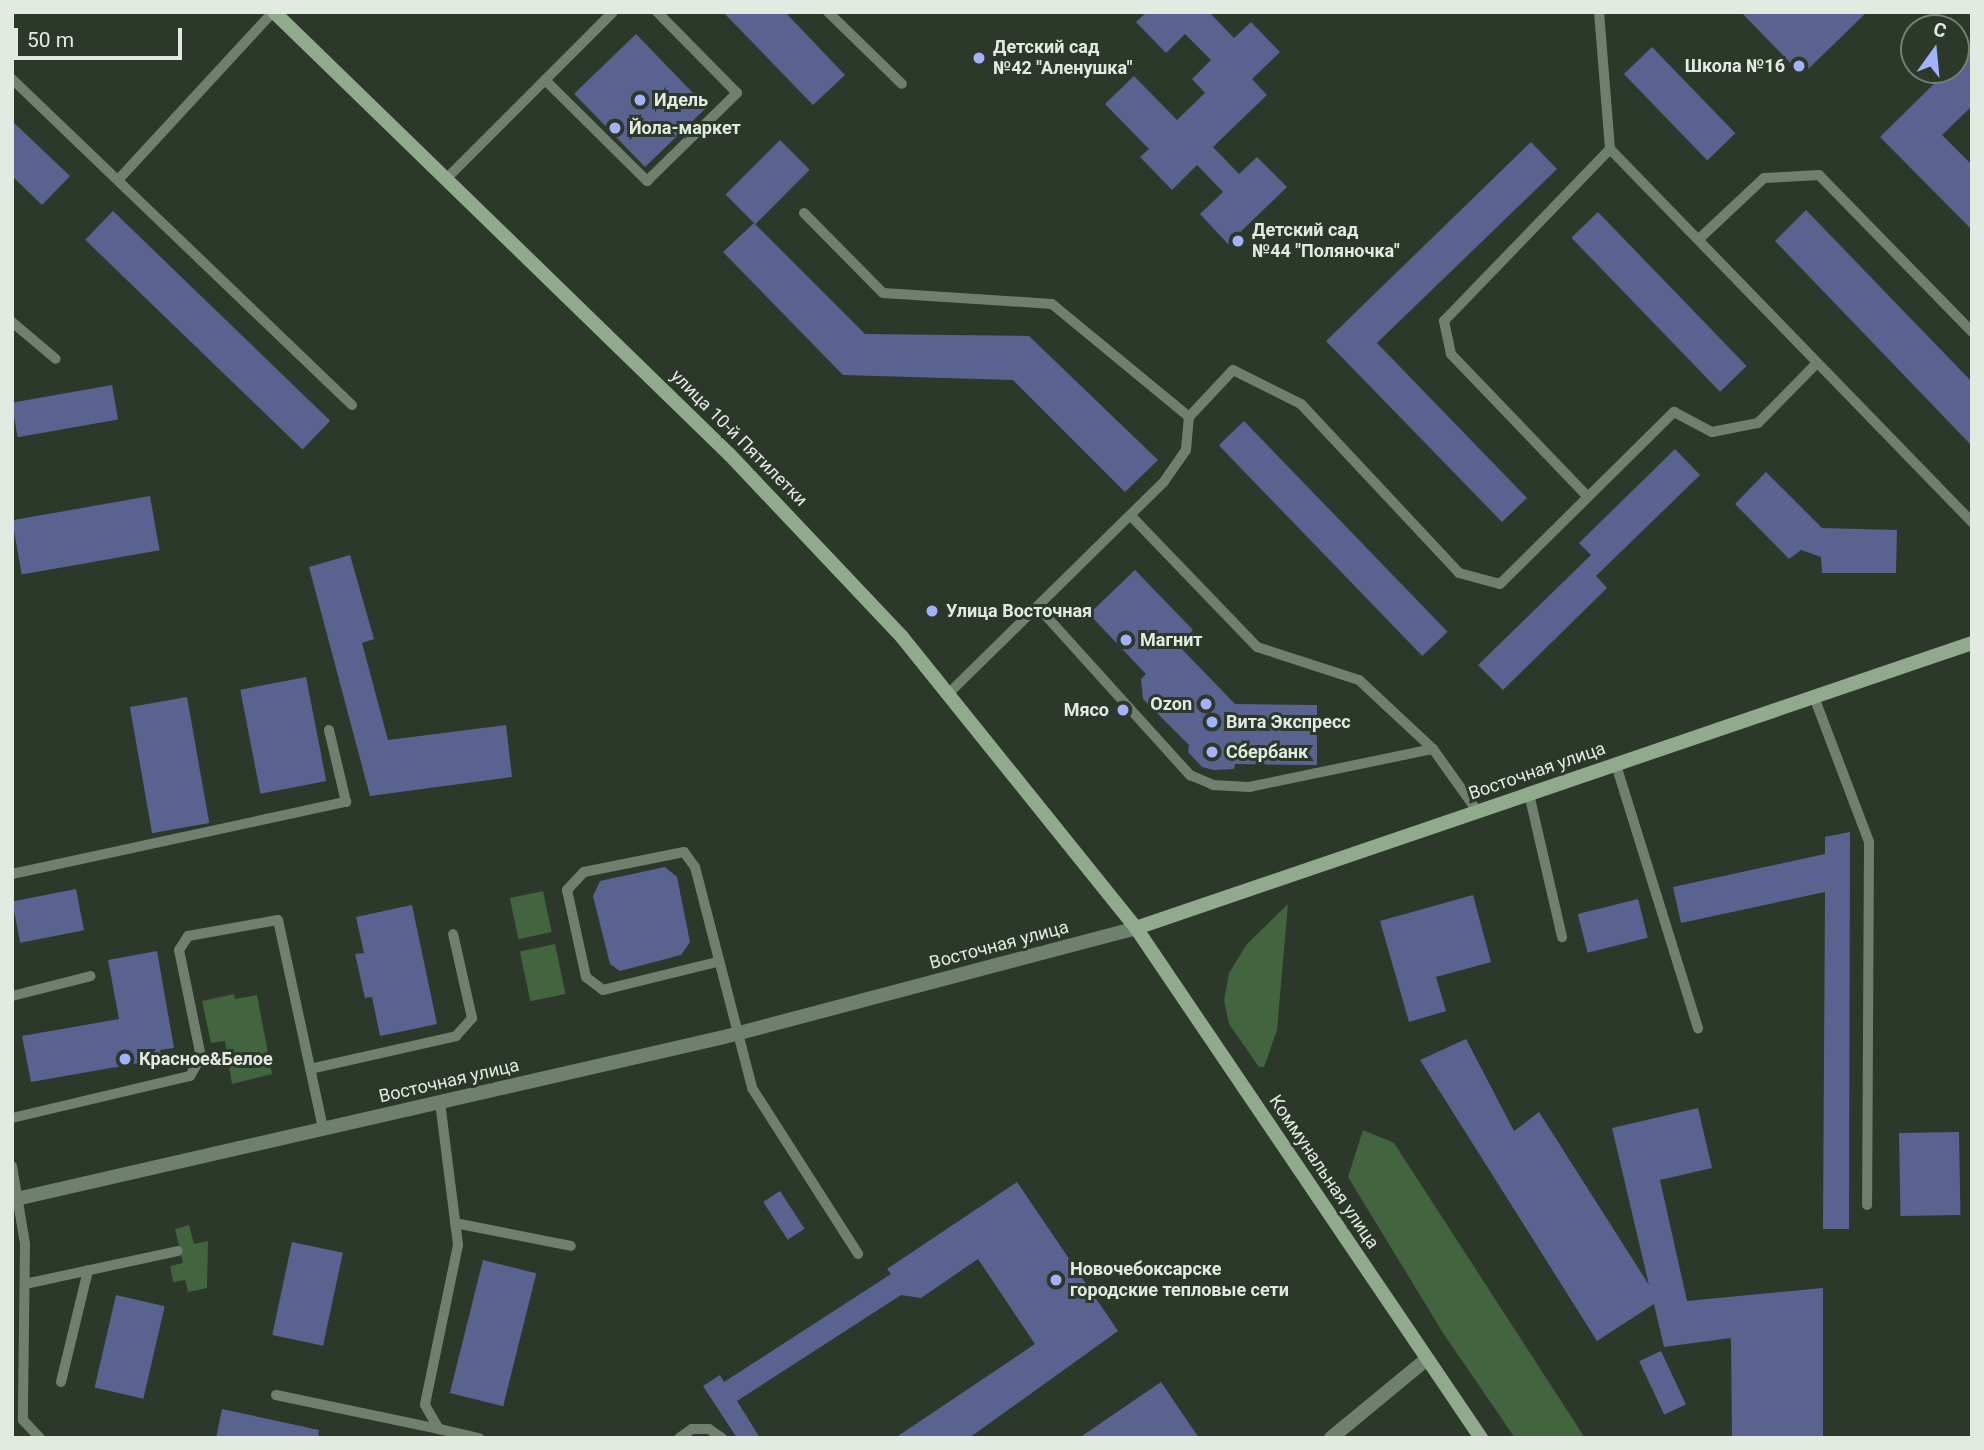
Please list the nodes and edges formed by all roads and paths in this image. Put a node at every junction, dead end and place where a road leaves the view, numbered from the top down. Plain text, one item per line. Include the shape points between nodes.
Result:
1 (274, 12) edge
2 (613, 12) edge
3 (657, 12) edge
4 (828, 12) edge
5 (1600, 12) edge
6 (12, 79) edge
7 (545, 80) junction
8 (902, 84) dead end
9 (1610, 149) junction
10 (446, 178) junction
11 (118, 180) junction
12 (804, 213) dead end
13 (1699, 239) junction
14 (12, 321) edge
15 (1972, 332) edge
16 (56, 359) dead end
17 (1816, 364) junction
18 (352, 405) dead end
19 (1189, 417) junction
20 (1588, 496) junction
21 (1133, 518) junction
22 (1972, 522) edge
23 (1038, 607) junction
24 (1972, 643) edge
25 (949, 693) junction
26 (1814, 697) junction
27 (329, 730) dead end
28 (1433, 749) junction
29 (1616, 765) junction
30 (1530, 794) junction
31 (1478, 811) junction
32 (12, 874) edge
33 (1136, 928) junction
34 (453, 934) dead end
35 (1562, 937) dead end
36 (717, 962) junction
37 (91, 976) dead end
38 (12, 996) edge
39 (1698, 1029) dead end
40 (736, 1034) junction
41 (310, 1069) junction
42 (440, 1102) junction
43 (12, 1118) edge
44 (323, 1129) junction
45 (12, 1166) edge
46 (15, 1200) edge
47 (1867, 1205) dead end
48 (455, 1223) junction
49 (571, 1246) dead end
50 (177, 1251) dead end
51 (858, 1254) dead end
52 (88, 1270) junction
53 (25, 1284) junction
54 (1427, 1359) junction
55 (24, 1378) junction
56 (12, 1382) edge
57 (61, 1382) dead end
58 (276, 1395) dead end
59 (439, 1429) junction
60 (40, 1438) edge
61 (479, 1438) edge
62 (679, 1438) edge
63 (722, 1438) edge
64 (1331, 1438) edge
65 (1481, 1438) edge

1 - 10 main road, улица 10-й Пятилетки
1 - 11 lane
2 - 7 lane
3 - 7 lane via 737,93 647,181
4 - 8 lane
5 - 9 lane
6 - 11 lane
7 - 10 lane
9 - 13 lane
9 - 20 lane via 1444,321 1451,354
10 - 25 main road, улица 10-й Пятилетки via 817,542
11 - 18 lane
12 - 19 lane via 883,293 1052,304
13 - 15 lane via 1764,178 1819,175
13 - 17 lane
14 - 16 lane
17 - 20 lane via 1758,423 1712,432 1674,412
17 - 22 lane
19 - 20 lane via 1233,370 1301,404 1460,573 1500,584
19 - 21 lane via 1186,450
21 - 23 lane
21 - 28 lane via 1257,647 1359,680
23 - 25 lane
23 - 28 lane via 1190,775 1213,785 1249,787
24 - 26 main road, Восточная улица
25 - 33 main road, улица 10-й Пятилетки
26 - 29 main road, Восточная улица
26 - 47 lane via 1869,842
27 - 32 lane via 346,802
28 - 31 lane
29 - 30 main road, Восточная улица
29 - 39 lane
30 - 31 main road, Восточная улица
30 - 35 lane
31 - 33 main road, Восточная улица
33 - 40 street, Восточная улица
33 - 54 main road, Коммунальная улица
34 - 41 lane via 472,1018 456,1036
36 - 36 lane via 695,867 684,852 584,872 567,890 586,977 603,990
36 - 40 lane
37 - 38 lane
40 - 42 street, Восточная улица
40 - 51 lane via 752,1088
41 - 43 lane via 278,920 188,936 179,950 201,1058 190,1076
41 - 44 lane
42 - 44 street, Восточная улица
42 - 48 lane
44 - 46 street, Восточная улица
45 - 46 lane
46 - 53 lane
48 - 49 lane
48 - 59 lane via 458,1245 425,1405
50 - 52 lane
52 - 53 lane
52 - 57 lane
53 - 55 lane
54 - 64 street
54 - 65 main road, Коммунальная улица
55 - 56 lane
55 - 60 lane via 23,1420
58 - 59 lane
59 - 61 lane
62 - 63 lane via 692,1429 709,1429

